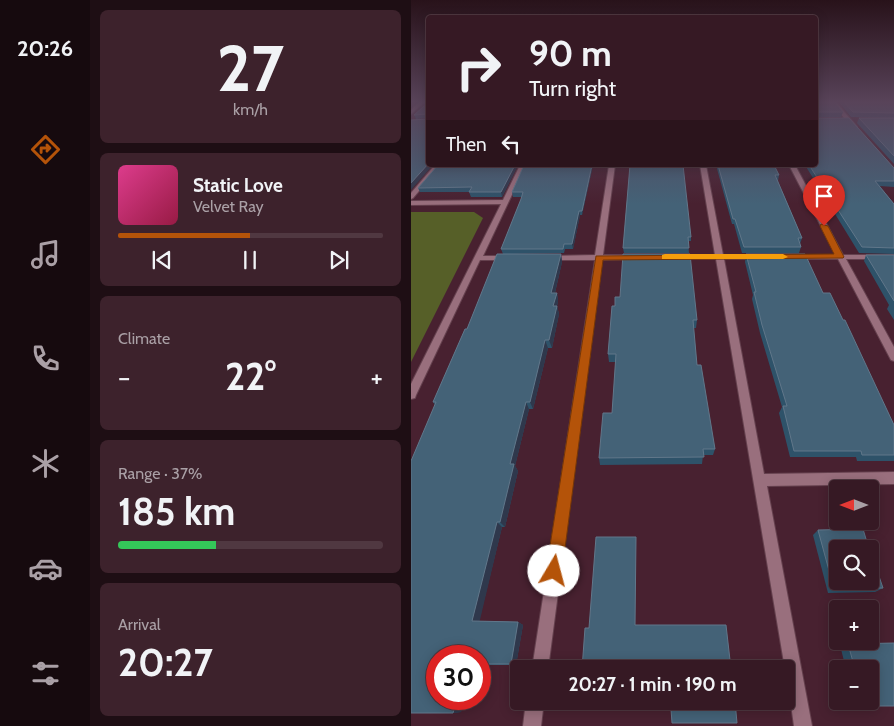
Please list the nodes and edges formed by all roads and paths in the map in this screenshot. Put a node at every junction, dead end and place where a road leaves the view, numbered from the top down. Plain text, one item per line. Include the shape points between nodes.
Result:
1 (435, 167) edge
2 (522, 167) edge
3 (612, 167) edge
4 (703, 167) edge
5 (793, 167) edge
6 (411, 197) edge
7 (411, 202) edge
8 (504, 202) junction
9 (599, 257) junction
10 (646, 257) edge
11 (665, 257) edge
12 (721, 257) junction
13 (771, 257) edge
14 (790, 257) edge
15 (840, 257) junction
16 (894, 257) edge
17 (477, 258) junction
18 (515, 258) edge
19 (543, 258) edge
20 (894, 357) edge
21 (411, 395) edge
22 (894, 478) edge
23 (760, 480) junction
24 (541, 660) edge
25 (534, 710) edge
26 (531, 726) edge
27 (803, 726) edge

1 - 6 street
2 - 8 street
3 - 9 street
4 - 12 street
5 - 15 street
7 - 8 street
8 - 17 street
9 - 10 street
9 - 19 street
9 - 24 street
11 - 12 street
12 - 13 street
12 - 23 street
14 - 15 street
15 - 16 street
15 - 20 street
17 - 18 street
17 - 21 street
22 - 23 street
23 - 27 street
25 - 26 street

